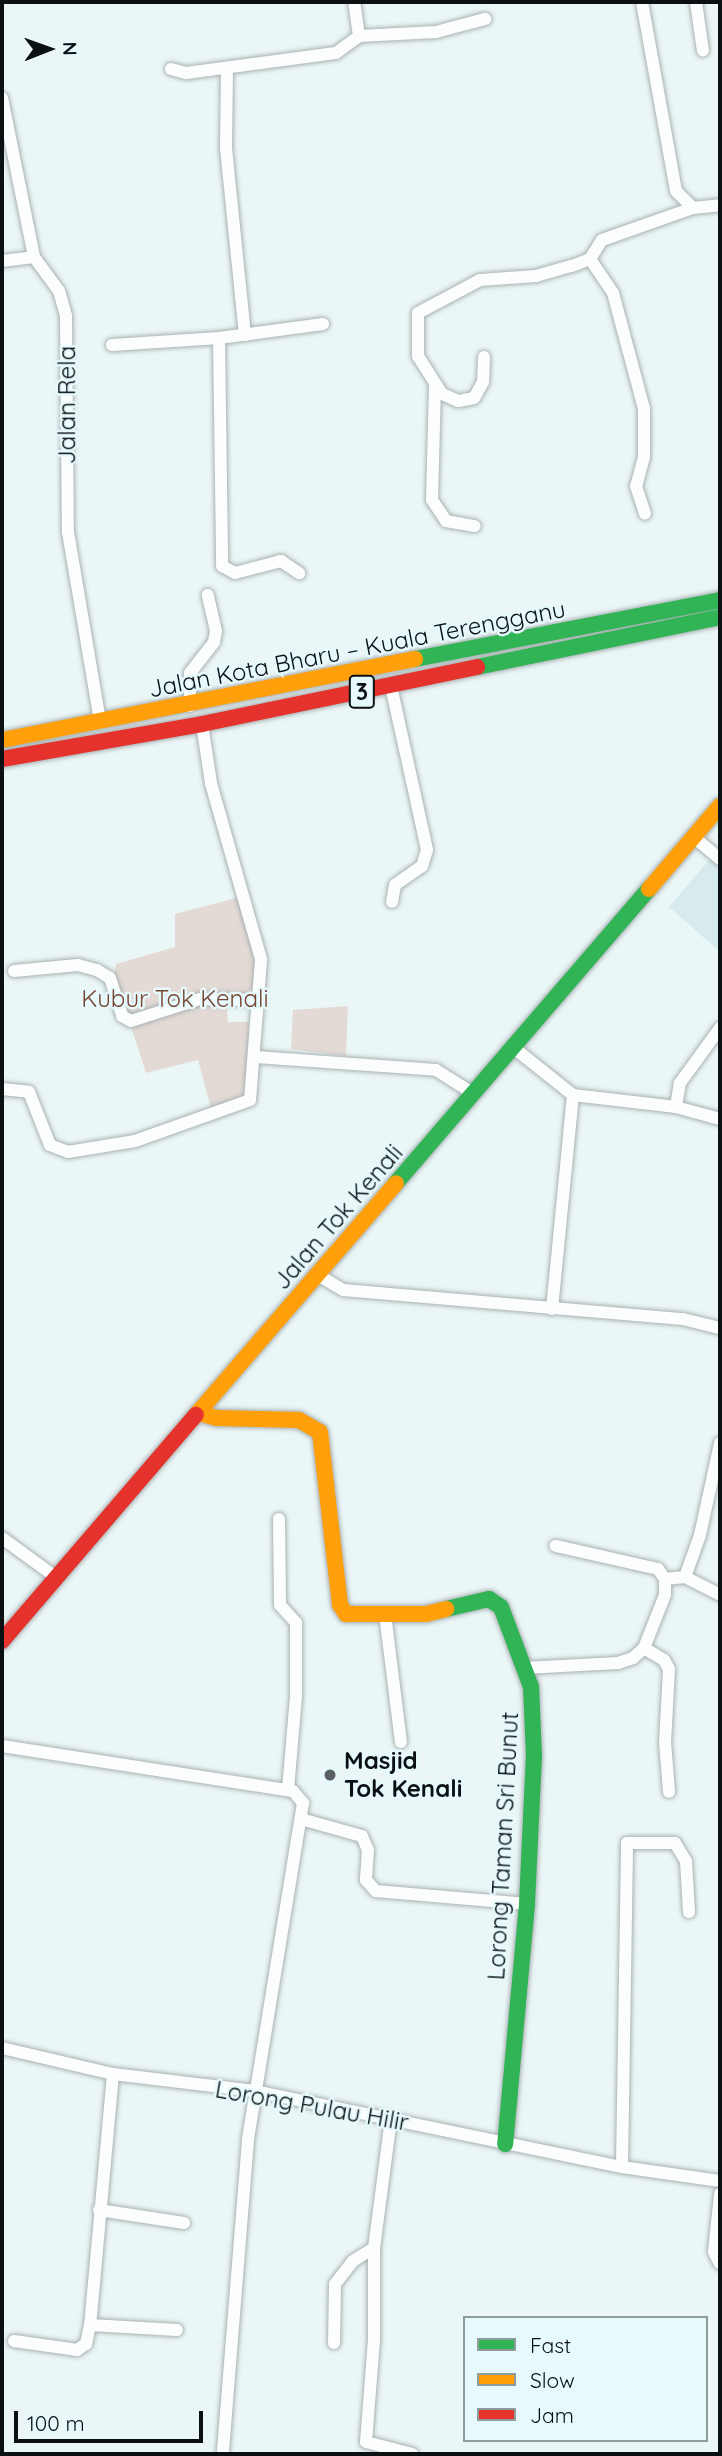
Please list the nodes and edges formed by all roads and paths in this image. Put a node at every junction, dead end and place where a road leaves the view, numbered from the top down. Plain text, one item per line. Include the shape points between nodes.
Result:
1 (354, 2) edge
2 (642, 2) edge
3 (696, 2) edge
4 (485, 19) dead end
5 (359, 36) junction
6 (703, 51) dead end
7 (227, 68) junction
8 (170, 69) dead end
9 (2, 97) edge
10 (8, 165) edge
11 (720, 205) edge
12 (693, 208) junction
13 (34, 257) junction
14 (590, 259) junction
15 (2, 261) edge
16 (323, 324) dead end
17 (244, 335) junction
18 (219, 338) junction
19 (112, 345) dead end
20 (484, 357) dead end
21 (435, 386) junction
22 (645, 514) dead end
23 (475, 526) dead end
24 (299, 573) dead end
25 (208, 595) dead end
26 (720, 600) edge
27 (720, 617) edge
28 (391, 686) junction
29 (190, 707) junction
30 (100, 723) junction
31 (202, 724) junction
32 (2, 740) edge
33 (2, 760) edge
34 (720, 806) edge
35 (715, 817) edge
36 (695, 838) junction
37 (720, 859) edge
38 (392, 902) dead end
39 (14, 971) dead end
40 (260, 1000) junction
41 (720, 1028) edge
42 (514, 1048) junction
43 (256, 1057) junction
44 (2, 1089) edge
45 (474, 1094) junction
46 (573, 1096) junction
47 (676, 1107) junction
48 (720, 1119) edge
49 (318, 1275) junction
50 (552, 1309) junction
51 (720, 1328) edge
52 (199, 1413) junction
53 (720, 1443) edge
54 (279, 1519) dead end
55 (2, 1538) edge
56 (556, 1546) dead end
57 (685, 1577) junction
58 (57, 1578) junction
59 (666, 1579) junction
60 (720, 1595) edge
61 (385, 1614) junction
62 (2, 1641) edge
63 (644, 1648) junction
64 (524, 1668) junction
65 (401, 1742) dead end
66 (2, 1746) edge
67 (288, 1790) junction
68 (669, 1792) dead end
69 (301, 1819) junction
70 (527, 1904) junction
71 (689, 1912) dead end
72 (2, 2048) edge
73 (113, 2074) junction
74 (255, 2091) junction
75 (391, 2119) junction
76 (505, 2144) junction
77 (622, 2167) junction
78 (720, 2181) edge
79 (720, 2194) edge
80 (99, 2210) junction
81 (184, 2223) dead end
82 (374, 2248) junction
83 (720, 2264) edge
84 (90, 2325) junction
85 (177, 2330) dead end
86 (14, 2342) dead end
87 (334, 2343) dead end
88 (223, 2454) edge
89 (412, 2454) edge

1 - 5 street
2 - 12 street via 672,178 676,191
3 - 6 street
4 - 5 street via 436,32
5 - 7 street via 335,53
7 - 8 street via 186,73
7 - 17 street via 227,160
9 - 10 street, Jalan Rela
10 - 13 street, Jalan Rela
11 - 12 street
12 - 14 street via 602,240
13 - 15 street
13 - 30 street, Jalan Rela via 59,291 66,316 68,532
14 - 21 street via 536,276 480,280 424,308 416,323 418,356
14 - 22 street via 613,293 644,410 644,457 636,486
16 - 17 street
17 - 18 street
18 - 19 street
18 - 24 street via 222,566 235,573 281,561
20 - 21 street via 483,382 474,398 451,400
21 - 23 street via 432,500 446,521
25 - 29 street via 216,631 214,642 190,673
26 - 29 main road, Jalan Kota Bharu – Kuala Terengganu / 3
27 - 28 main road, Jalan Kota Bharu – Kuala Terengganu / 3
28 - 31 main road, Jalan Kota Bharu – Kuala Terengganu / 3
28 - 38 street via 427,850 422,866 396,885
29 - 30 main road, Jalan Kota Bharu – Kuala Terengganu / 3
30 - 32 main road, Jalan Kota Bharu – Kuala Terengganu / 3
31 - 33 main road, Jalan Kota Bharu – Kuala Terengganu / 3
31 - 40 street via 211,783 256,934
34 - 35 main road, Jalan Tok Kenali
35 - 36 main road, Jalan Tok Kenali
36 - 37 street
36 - 42 main road, Jalan Tok Kenali
39 - 40 street via 78,965 97,970 110,978 122,1016 131,1021 200,999
40 - 43 street
41 - 47 street via 686,1073
42 - 45 main road, Jalan Tok Kenali
42 - 46 street
43 - 44 street via 253,1091 241,1107 135,1141 68,1152 50,1145 29,1092
43 - 45 street via 436,1070
45 - 49 main road, Jalan Tok Kenali
46 - 47 street
46 - 50 street
47 - 48 street
49 - 50 street via 343,1290
49 - 52 main road, Jalan Tok Kenali
50 - 51 street via 683,1319
52 - 58 main road, Jalan Tok Kenali
52 - 61 main road, Lorong Taman Sri Bunut via 217,1418 299,1420 316,1426 323,1440 341,1609 349,1614
53 - 57 street via 700,1535
54 - 67 street via 280,1605 296,1623
55 - 58 street
56 - 59 street via 652,1566
57 - 59 street
57 - 60 street
58 - 62 main road, Jalan Tok Kenali
59 - 63 street via 665,1595
61 - 64 main road, Lorong Taman Sri Bunut via 426,1614 494,1600 501,1607
61 - 65 street
63 - 64 street via 618,1663
63 - 68 street via 669,1669 665,1742
64 - 70 main road, Lorong Taman Sri Bunut via 531,1687 534,1755
66 - 67 street
67 - 69 street via 300,1796
69 - 70 street via 362,1836 368,1850 366,1880 376,1891
69 - 74 street
70 - 76 main road, Lorong Taman Sri Bunut
71 - 77 street via 686,1861 675,1843 627,1843
72 - 73 street, Lorong Pulau Hilir
73 - 74 street, Lorong Pulau Hilir
73 - 80 street
74 - 75 street, Lorong Pulau Hilir
74 - 88 street
75 - 76 street, Lorong Pulau Hilir
75 - 82 street
76 - 77 street, Lorong Pulau Hilir
77 - 78 street, Lorong Pulau Hilir
79 - 83 street via 714,2252
80 - 81 street
80 - 84 street
82 - 87 street via 353,2261 335,2284
82 - 89 street via 375,2330 366,2442
84 - 85 street
84 - 86 street via 86,2344 77,2350

